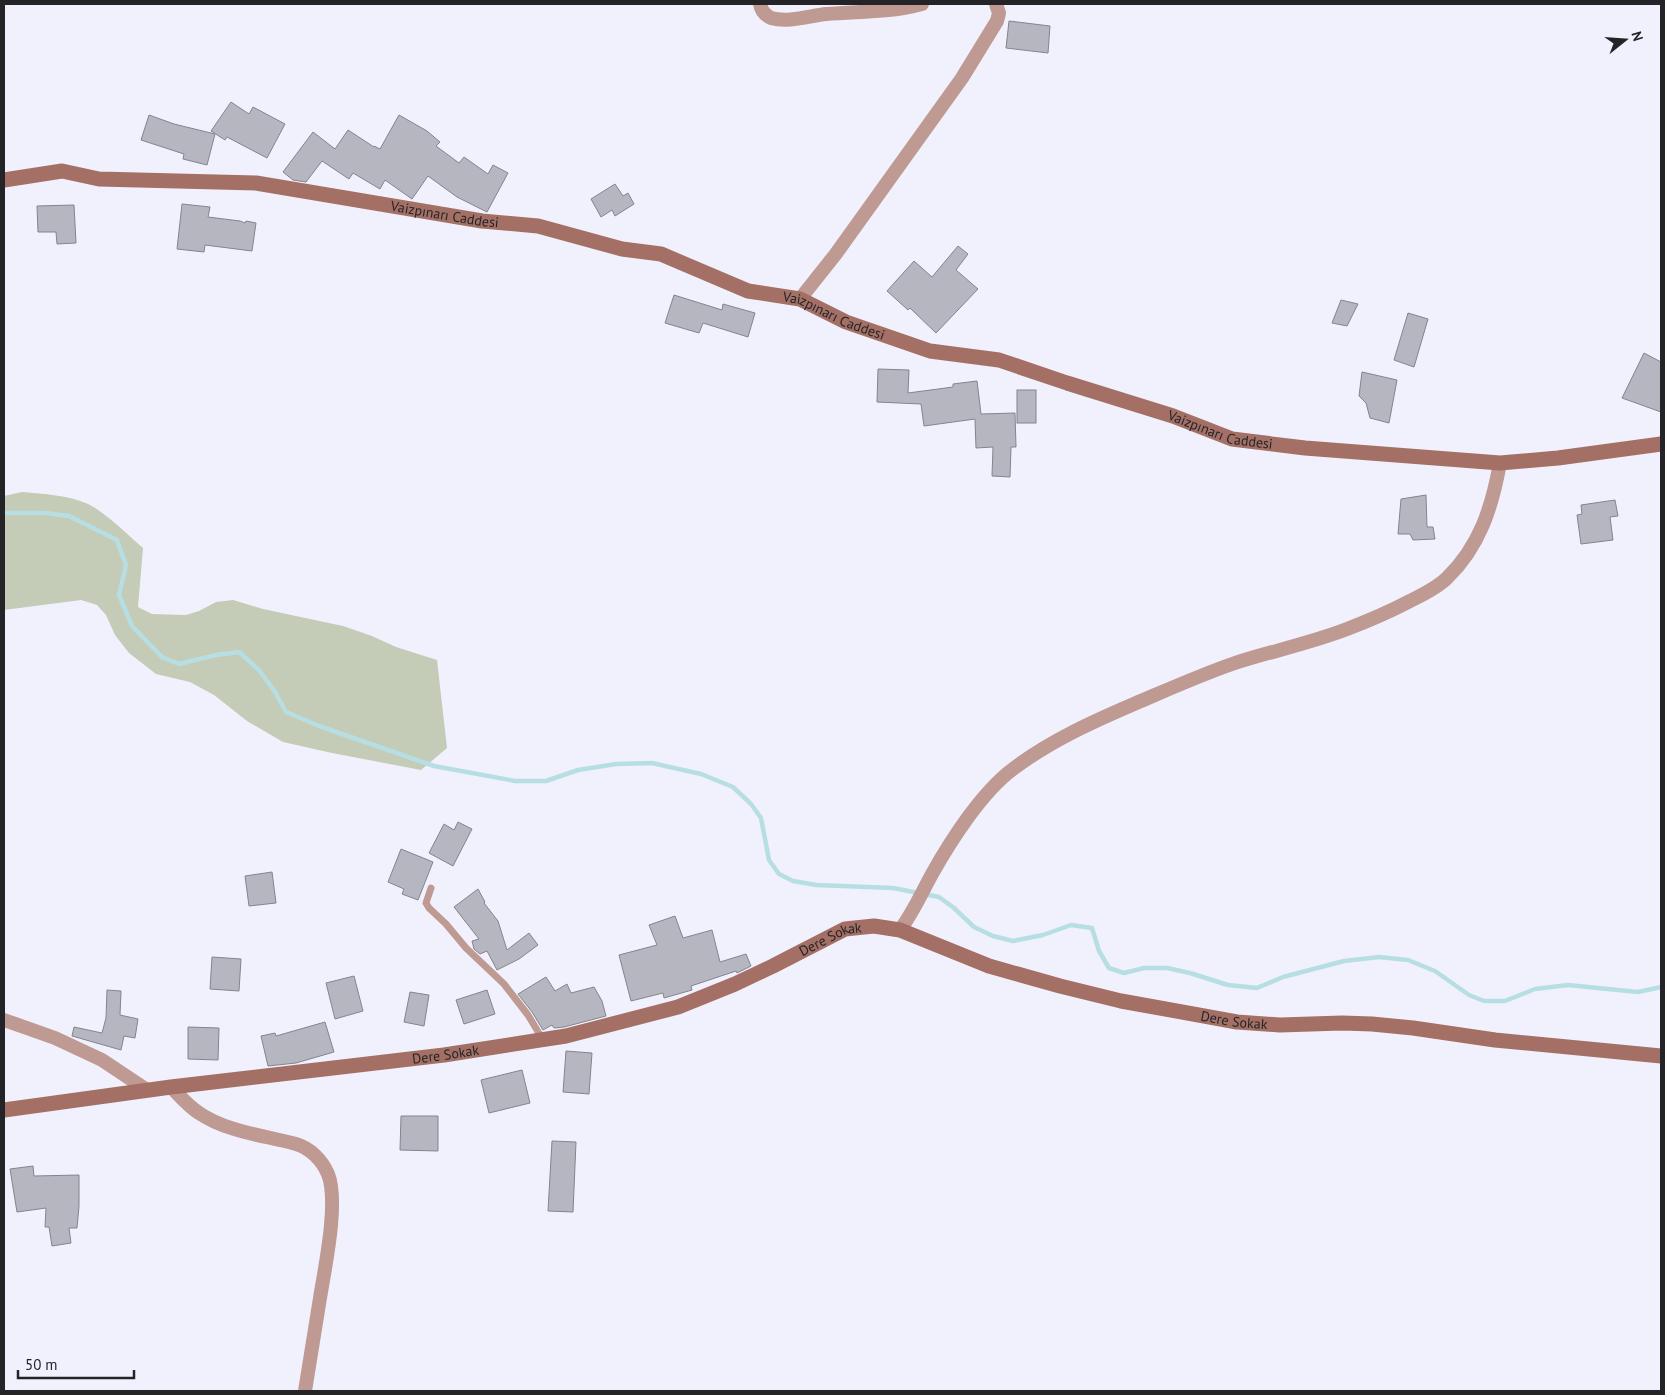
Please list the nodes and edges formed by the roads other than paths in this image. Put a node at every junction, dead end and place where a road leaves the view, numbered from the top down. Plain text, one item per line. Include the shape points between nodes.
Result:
1 (760, 4) edge
2 (922, 4) edge
3 (996, 4) edge
4 (4, 180) edge
5 (800, 300) junction
6 (1661, 444) edge
7 (1500, 463) junction
8 (431, 888) dead end
9 (900, 930) junction
10 (4, 1020) edge
11 (544, 1040) junction
12 (1661, 1056) edge
13 (171, 1087) junction
14 (147, 1090) junction
15 (4, 1110) edge
16 (305, 1391) edge

1 - 2 street via 766,15 784,19 894,10
3 - 5 street via 998,21 962,78
4 - 5 street, Vaizpınarı Caddesi via 62,172 99,179 256,183 482,220 538,226 622,249 661,254 748,290
5 - 7 street, Vaizpınarı Caddesi via 846,322 930,351 999,360 1173,416 1232,439
6 - 7 street, Vaizpınarı Caddesi
7 - 9 street via 1488,513 1477,540 1446,580 1391,611 1346,630 1192,679 1064,736 1012,769 960,828
8 - 11 lane via 426,902 429,908 504,984
9 - 11 street, Dere Sokak via 874,926 845,929 766,970 678,1007
9 - 12 street, Dere Sokak via 989,966 1052,984 1121,1001 1237,1022 1372,1024
10 - 14 street via 55,1038 102,1060
11 - 13 street, Dere Sokak
13 - 14 street, Dere Sokak
13 - 16 street via 198,1113 212,1121 309,1150 328,1173 331,1188 329,1240
14 - 15 street, Dere Sokak

